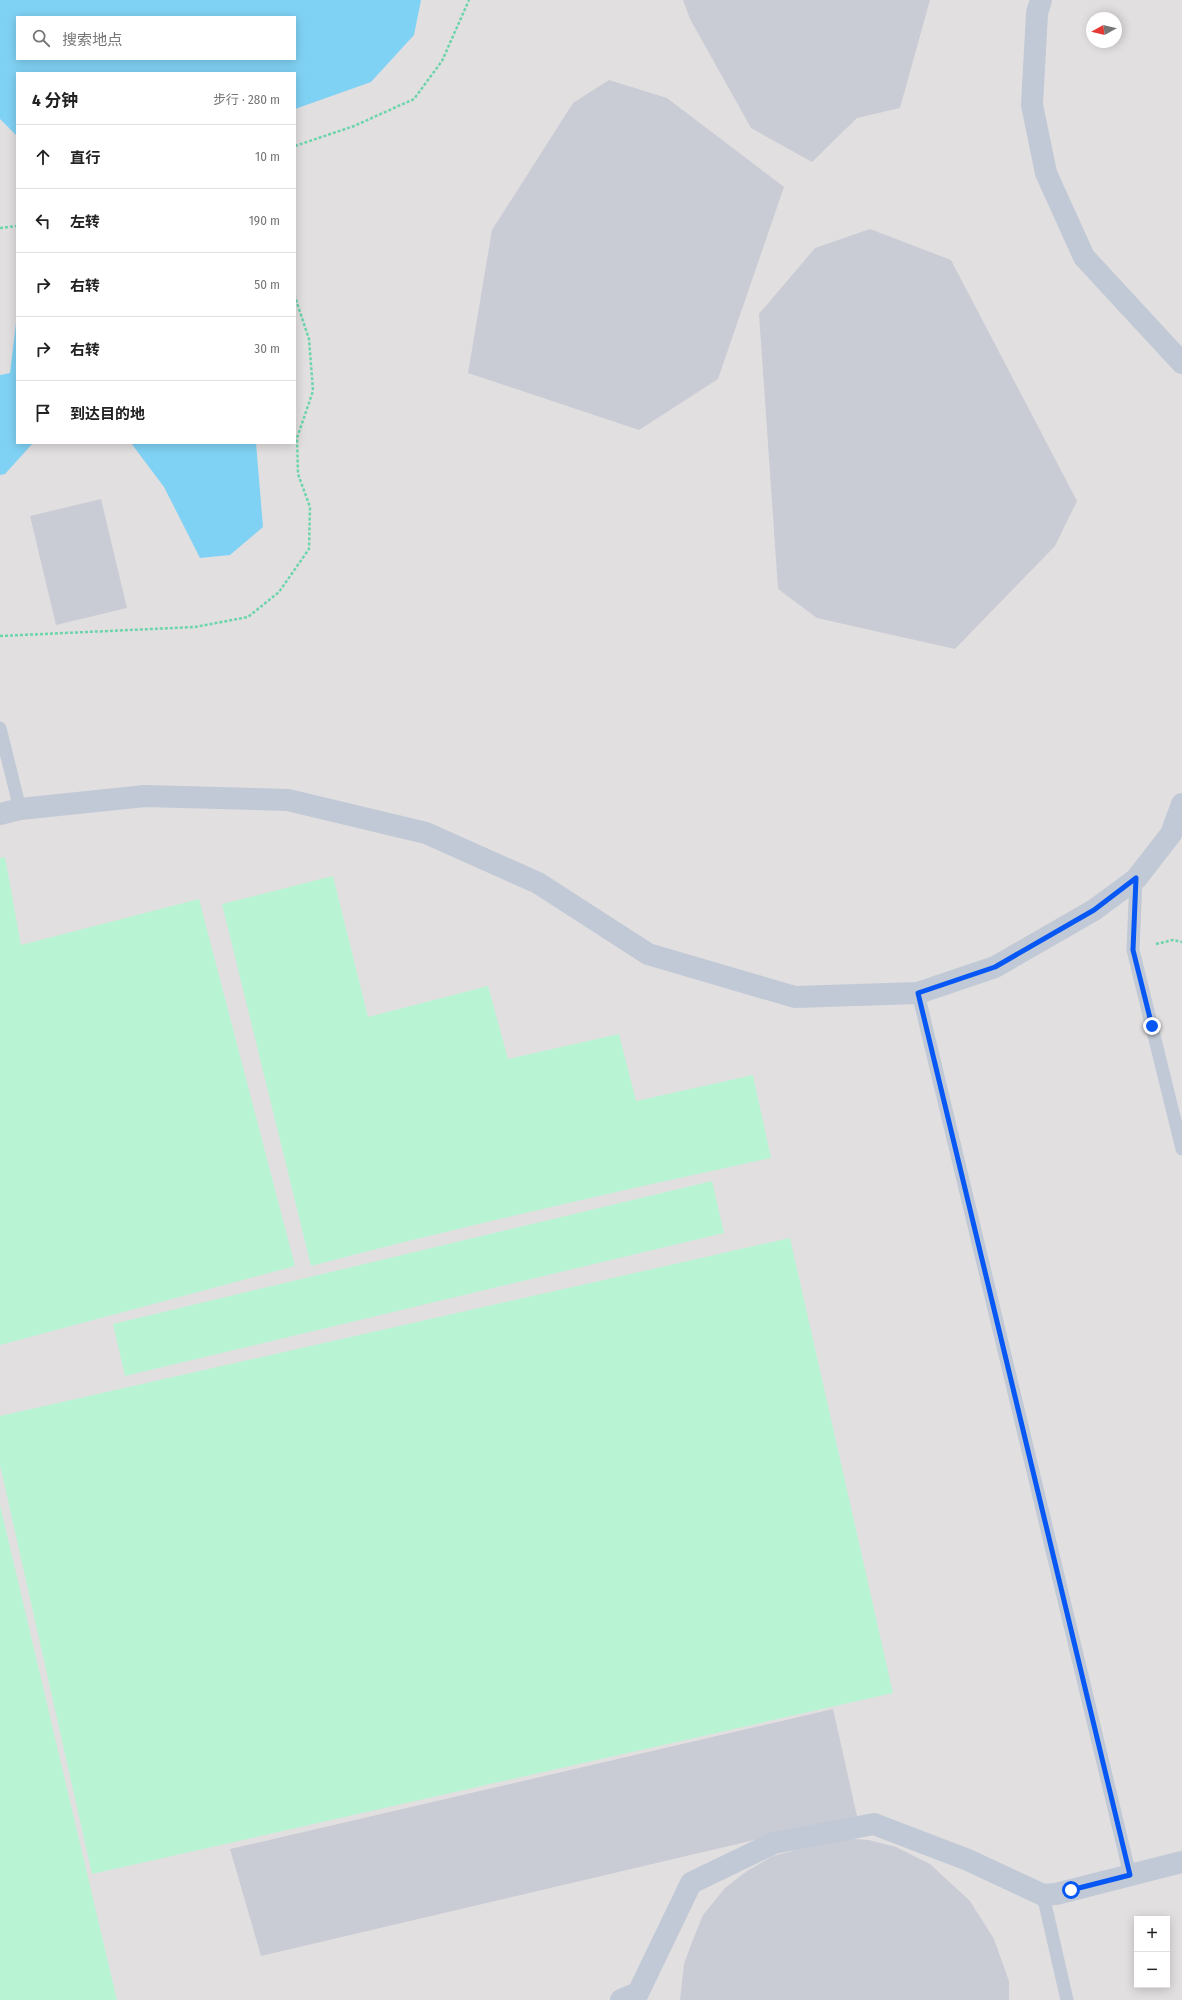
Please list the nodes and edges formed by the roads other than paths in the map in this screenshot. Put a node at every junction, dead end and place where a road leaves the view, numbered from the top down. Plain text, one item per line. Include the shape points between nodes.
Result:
1 (1041, 0) edge
2 (1182, 363) edge
3 (0, 728) edge
4 (1182, 804) edge
5 (10, 812) edge
6 (1136, 878) junction
7 (918, 993) junction
8 (1182, 1149) edge
9 (1182, 1862) edge
10 (1130, 1875) junction
11 (1043, 1895) junction
12 (621, 2000) edge
13 (1067, 2000) edge

1 - 2 street via 1037,13 1032,105 1046,173 1084,257
3 - 5 lane
4 - 6 street via 1171,834
5 - 7 street via 145,796 288,800 426,832 538,883 648,954 795,997
6 - 7 street via 1094,910 995,967
6 - 8 lane via 1133,950
7 - 10 lane
9 - 10 street
10 - 11 street
11 - 12 street via 968,1860 874,1824 774,1843 691,1883 638,1993
11 - 13 lane

